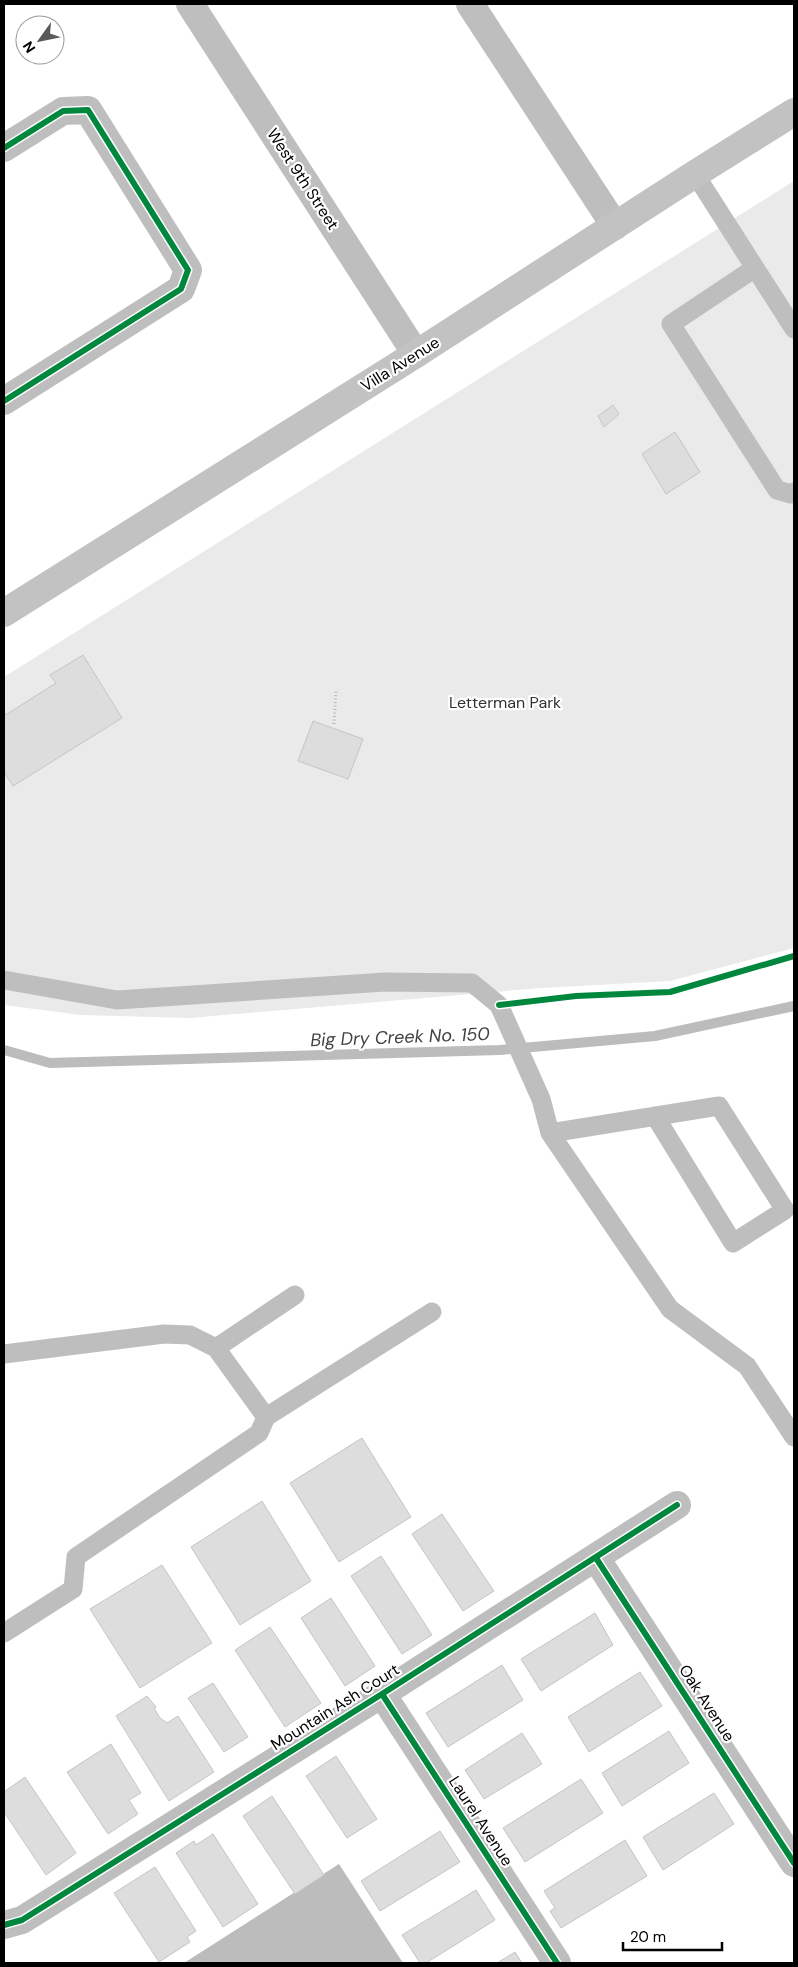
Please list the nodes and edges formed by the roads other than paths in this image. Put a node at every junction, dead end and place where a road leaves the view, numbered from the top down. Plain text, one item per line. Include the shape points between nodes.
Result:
1 (190, 4) edge
2 (472, 5) edge
3 (794, 112) edge
4 (4, 148) edge
5 (695, 174) junction
6 (615, 226) junction
7 (755, 268) junction
8 (794, 330) edge
9 (416, 354) junction
10 (4, 401) edge
11 (794, 492) edge
12 (4, 613) edge
13 (4, 980) edge
14 (655, 1116) junction
15 (550, 1132) junction
16 (295, 1295) dead end
17 (432, 1312) dead end
18 (216, 1348) junction
19 (4, 1354) edge
20 (266, 1417) junction
21 (794, 1437) edge
22 (677, 1505) dead end
23 (596, 1558) junction
24 (4, 1633) edge
25 (382, 1694) junction
26 (794, 1863) edge
27 (4, 1925) edge
28 (557, 1963) edge

1 - 9 street, West 9th Street
2 - 6 street
3 - 5 main road, Villa Avenue
4 - 10 street via 63,111 88,110 188,270 181,289
5 - 6 main road, Villa Avenue
5 - 7 lane
6 - 9 main road, Villa Avenue
7 - 8 lane
7 - 11 lane via 671,324 777,490
9 - 12 main road, Villa Avenue
13 - 15 lane via 117,1000 385,982 472,983 499,1005 541,1099
14 - 14 lane via 719,1106 784,1210 733,1243
14 - 15 lane
15 - 21 lane via 670,1309 747,1366
16 - 18 lane
17 - 20 lane
18 - 19 lane via 190,1335 164,1334
18 - 20 lane
20 - 24 lane via 259,1433 76,1557 73,1589
22 - 23 street, Mountain Ash Court
23 - 25 street, Mountain Ash Court
23 - 26 street, Oak Avenue
25 - 27 street, Mountain Ash Court via 22,1920
25 - 28 street, Laurel Avenue

